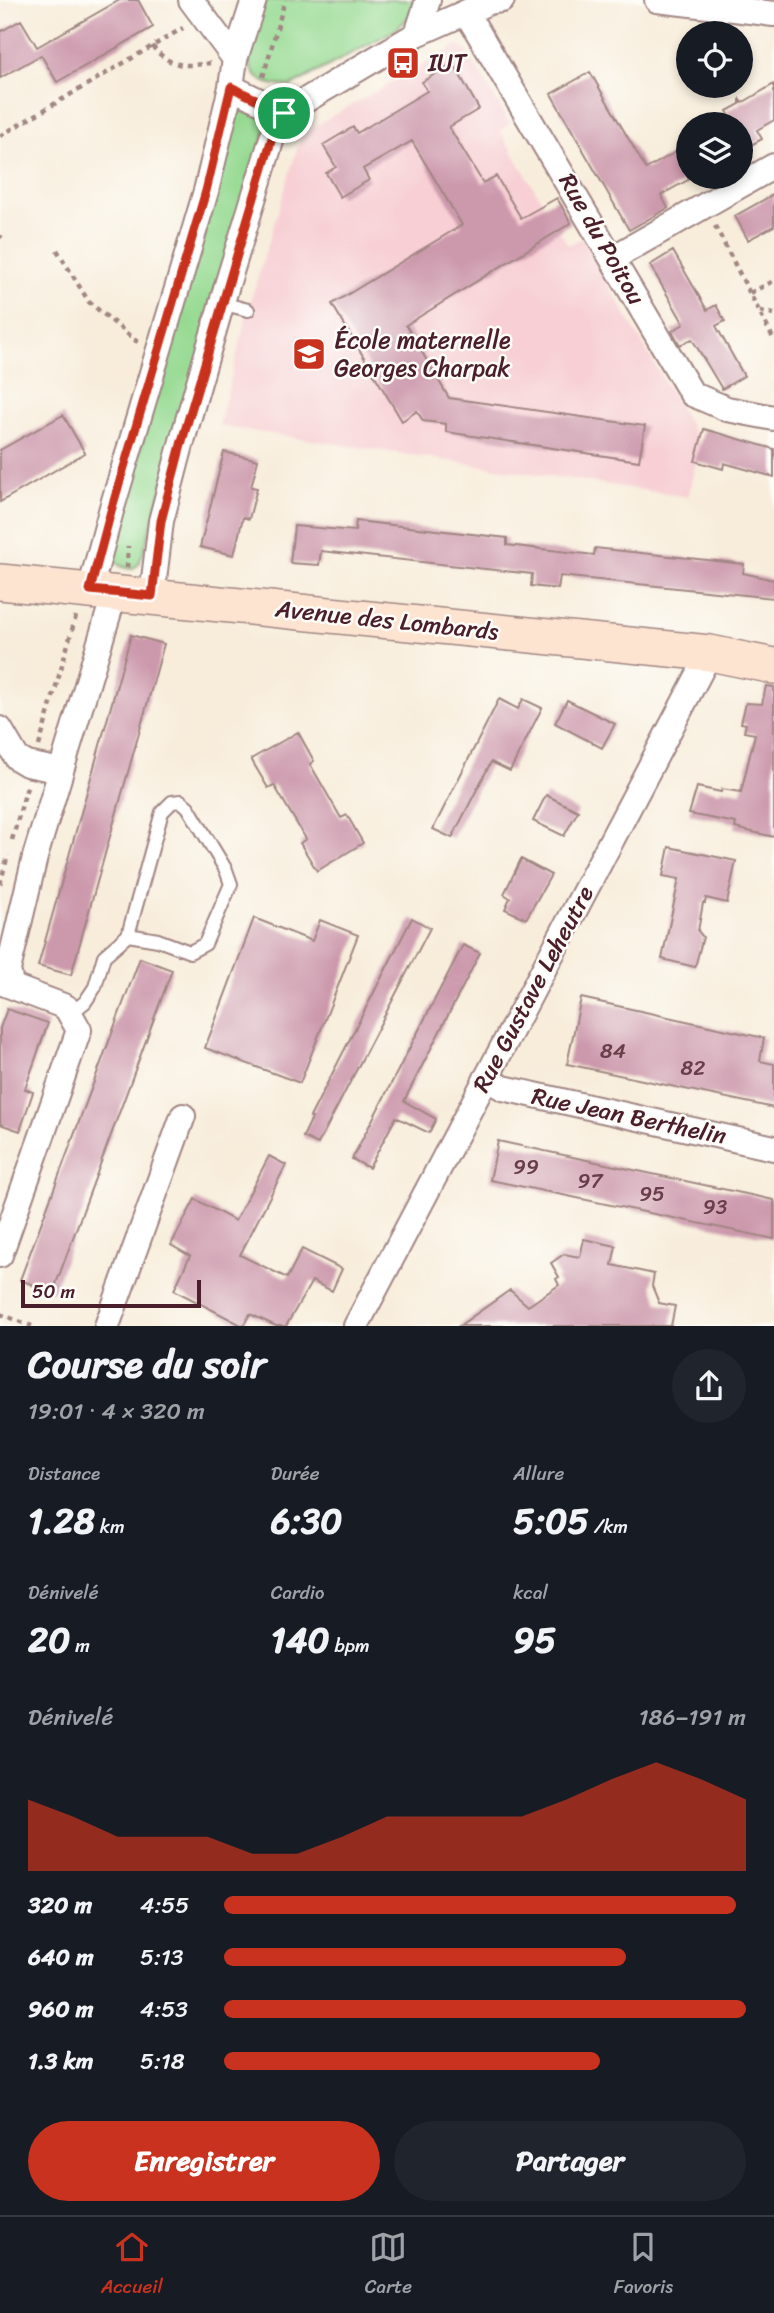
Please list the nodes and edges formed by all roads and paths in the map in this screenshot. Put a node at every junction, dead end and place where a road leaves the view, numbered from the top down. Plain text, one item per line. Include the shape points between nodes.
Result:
1 (254, 0) edge
2 (428, 0) edge
3 (502, 0) edge
4 (657, 0) edge
5 (192, 11) edge
6 (466, 12) junction
7 (774, 14) edge
8 (417, 34) junction
9 (152, 46) junction
10 (209, 52) dead end
11 (235, 59) junction
12 (231, 87) junction
13 (284, 113) junction
14 (0, 136) edge
15 (774, 166) edge
16 (704, 206) junction
17 (58, 250) dead end
18 (613, 258) junction
19 (774, 281) edge
20 (750, 293) junction
21 (221, 303) junction
22 (248, 310) dead end
23 (760, 312) junction
24 (774, 314) edge
25 (140, 328) dead end
26 (774, 340) edge
27 (774, 418) edge
28 (106, 537) junction
29 (157, 549) junction
30 (0, 582) edge
31 (103, 591) junction
32 (152, 596) junction
33 (710, 653) junction
34 (774, 666) edge
35 (0, 729) edge
36 (61, 771) junction
37 (128, 935) junction
38 (6, 983) edge
39 (70, 1014) junction
40 (486, 1077) junction
41 (183, 1116) dead end
42 (774, 1148) edge
43 (0, 1255) edge
44 (0, 1314) edge
45 (32, 1326) edge
46 (107, 1326) edge
47 (356, 1326) edge

1 - 11 street
2 - 8 street
3 - 6 street
4 - 7 street
5 - 9 path
5 - 11 street
6 - 8 street
6 - 18 street, Rue du Poitou
8 - 13 street
9 - 10 path via 172,64 215,62
9 - 14 path
11 - 12 street
12 - 13 street
12 - 28 street via 206,191
13 - 21 street via 272,138
15 - 16 street
16 - 18 street
16 - 20 path
17 - 25 path via 89,302 136,341
18 - 27 street, Rue du Poitou via 692,394 727,409
19 - 20 path
20 - 23 path
21 - 22 lane
21 - 29 street
23 - 24 path
23 - 26 path
28 - 29 path
28 - 31 street
29 - 32 street
30 - 31 street, Avenue des Lombards
31 - 32 street, Avenue des Lombards
31 - 36 street
32 - 33 street, Avenue des Lombards
33 - 34 street, Avenue des Lombards
33 - 40 street, Rue Gustave Leheutre
35 - 36 street via 17,758
36 - 38 street
37 - 37 lane via 190,952 205,944 231,884 181,801 172,802 162,812
37 - 39 lane via 104,956 95,987
38 - 39 street via 66,1007
39 - 43 street via 79,1030
40 - 42 street, Rue Jean Berthelin via 503,1088
40 - 47 street, Rue Gustave Leheutre
41 - 46 street
44 - 45 path

